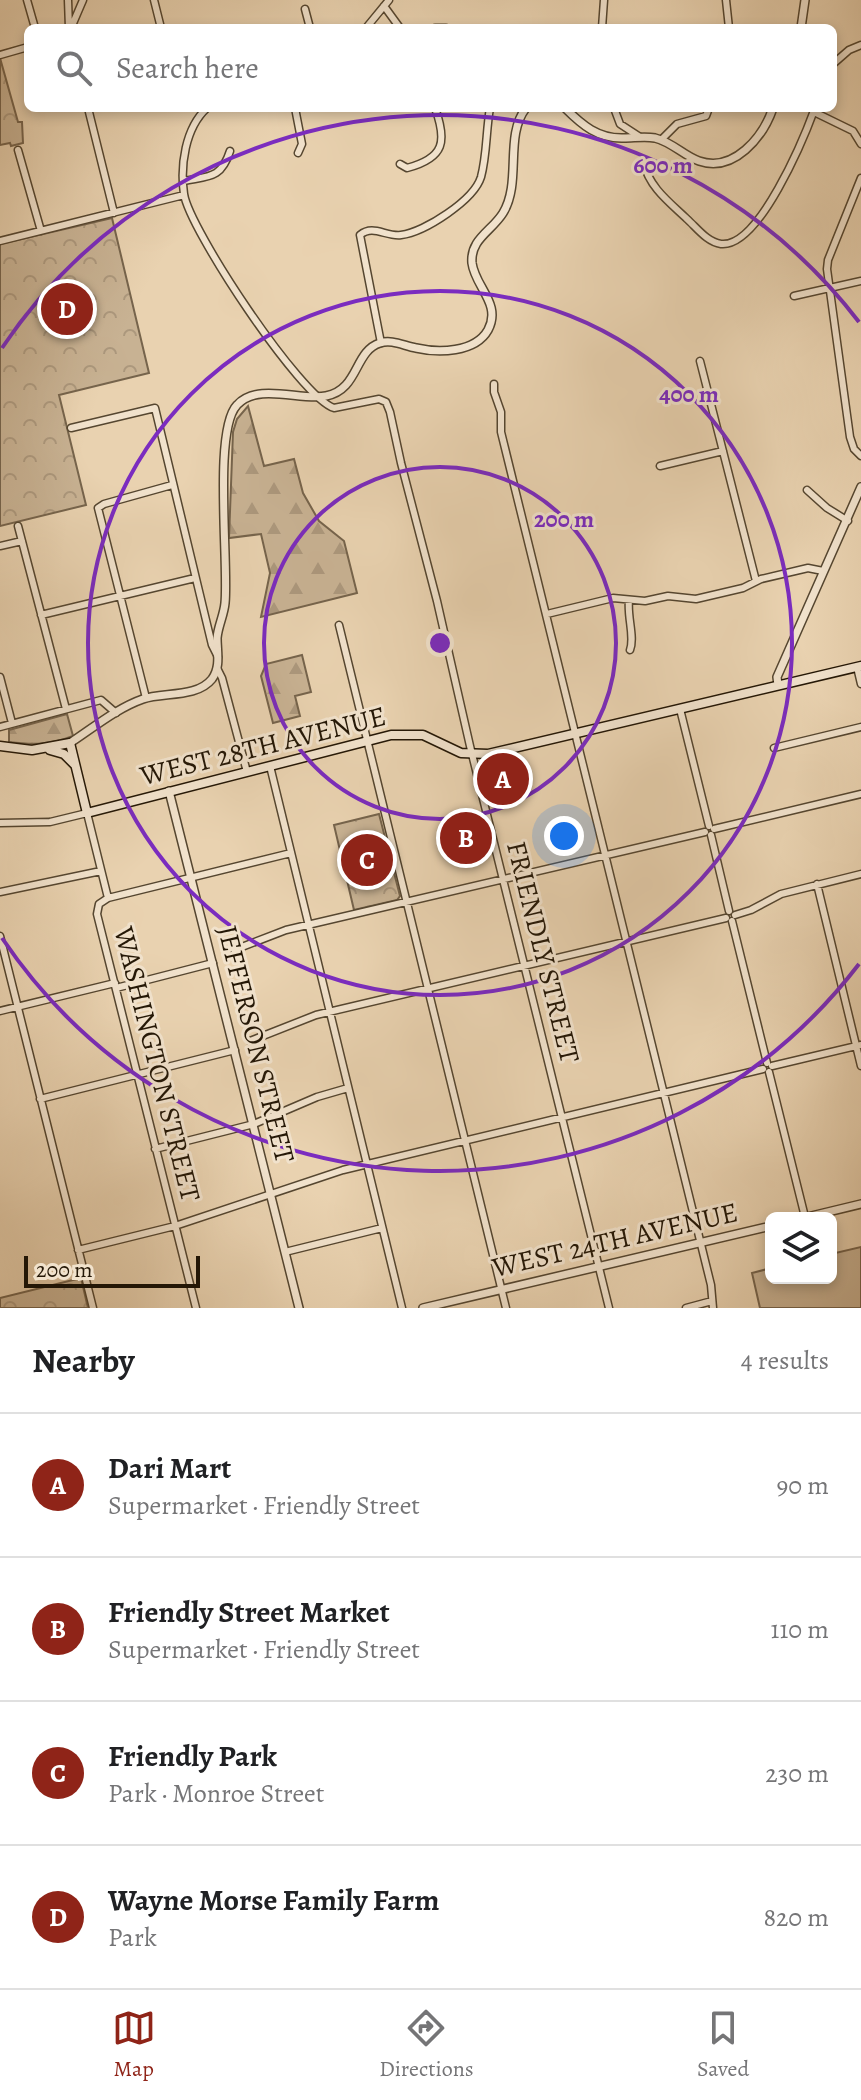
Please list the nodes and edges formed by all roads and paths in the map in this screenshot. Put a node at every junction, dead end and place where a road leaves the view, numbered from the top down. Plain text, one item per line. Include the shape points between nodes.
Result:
1 (27, 0) edge
2 (68, 0) edge
3 (83, 0) edge
4 (154, 0) edge
5 (604, 0) edge
6 (726, 0) edge
7 (805, 0) edge
8 (386, 3) edge
9 (305, 9) dead end
10 (34, 24) edge
11 (70, 24) edge
12 (72, 24) edge
13 (160, 24) edge
14 (309, 24) edge
15 (369, 24) edge
16 (398, 24) edge
17 (602, 24) edge
18 (729, 24) edge
19 (802, 24) edge
20 (861, 45) edge
21 (24, 48) edge
22 (0, 55) edge
23 (837, 60) edge
24 (89, 112) edge
25 (203, 112) edge
26 (296, 112) edge
27 (436, 112) edge
28 (489, 112) edge
29 (524, 112) edge
30 (570, 112) edge
31 (616, 112) edge
32 (708, 112) edge
33 (771, 112) edge
34 (814, 112) edge
35 (819, 112) edge
36 (640, 137) junction
37 (661, 140) junction
38 (861, 144) edge
39 (18, 150) dead end
40 (230, 151) dead end
41 (298, 153) dead end
42 (643, 162) dead end
43 (400, 164) dead end
44 (861, 178) edge
45 (184, 181) junction
46 (184, 195) junction
47 (114, 213) junction
48 (41, 231) junction
49 (0, 241) edge
50 (861, 281) edge
51 (829, 288) junction
52 (794, 296) dead end
53 (381, 343) junction
54 (700, 361) dead end
55 (494, 384) dead end
56 (392, 393) dead end
57 (315, 397) junction
58 (384, 401) junction
59 (71, 428) dead end
60 (723, 451) junction
61 (861, 456) edge
62 (660, 466) dead end
63 (172, 485) junction
64 (861, 487) edge
65 (807, 490) dead end
66 (848, 521) junction
67 (18, 526) dead end
68 (22, 541) junction
69 (0, 546) edge
70 (823, 571) junction
71 (195, 578) junction
72 (756, 581) junction
73 (120, 597) junction
74 (629, 600) junction
75 (547, 614) junction
76 (41, 615) junction
77 (339, 625) dead end
78 (630, 650) dead end
79 (218, 657) junction
80 (859, 666) edge
81 (217, 668) junction
82 (0, 677) edge
83 (861, 684) edge
84 (778, 685) junction
85 (146, 698) junction
86 (66, 709) junction
87 (680, 709) junction
88 (116, 713) junction
89 (12, 723) junction
90 (0, 727) edge
91 (861, 727) edge
92 (577, 733) junction
93 (367, 742) junction
94 (70, 743) junction
95 (0, 746) edge
96 (774, 748) dead end
97 (45, 749) junction
98 (472, 754) junction
99 (75, 765) junction
100 (270, 766) junction
101 (247, 772) junction
102 (169, 791) junction
103 (861, 794) edge
104 (83, 796) junction
105 (114, 806) junction
106 (87, 813) junction
107 (0, 823) edge
108 (710, 830) junction
109 (291, 853) junction
110 (606, 854) junction
111 (101, 871) junction
112 (861, 874) edge
113 (191, 878) junction
114 (502, 879) junction
115 (817, 884) junction
116 (0, 892) edge
117 (108, 898) junction
118 (406, 901) junction
119 (730, 916) junction
120 (309, 925) junction
121 (0, 936) edge
122 (627, 941) junction
123 (234, 950) dead end
124 (213, 963) junction
125 (524, 966) junction
126 (115, 985) junction
127 (426, 989) junction
128 (18, 1006) junction
129 (0, 1011) edge
130 (329, 1012) junction
131 (250, 1041) dead end
132 (859, 1046) edge
133 (235, 1050) junction
134 (861, 1066) edge
135 (768, 1068) junction
136 (137, 1075) junction
137 (348, 1088) junction
138 (664, 1093) junction
139 (40, 1099) junction
140 (561, 1117) junction
141 (254, 1124) junction
142 (465, 1140) junction
143 (155, 1149) junction
144 (366, 1164) junction
145 (271, 1194) junction
146 (861, 1204) edge
147 (803, 1212) edge
148 (828, 1212) edge
149 (175, 1226) junction
150 (765, 1227) edge
151 (382, 1228) junction
152 (700, 1242) junction
153 (78, 1250) junction
154 (285, 1252) junction
155 (598, 1266) junction
156 (501, 1290) junction
157 (713, 1305) edge
158 (93, 1308) edge
159 (196, 1308) edge
160 (299, 1308) edge
161 (402, 1308) edge
162 (423, 1308) edge
163 (506, 1308) edge
164 (609, 1308) edge
165 (686, 1308) edge

1 - 10 street
2 - 11 street
3 - 12 street
4 - 13 street
5 - 17 street
6 - 18 street
7 - 19 street
8 - 15 street
8 - 16 street
9 - 14 street
20 - 23 street
21 - 22 street
24 - 47 street
25 - 45 street via 185,151
26 - 41 street via 302,144
27 - 43 street via 444,134 440,146 421,163 407,168
28 - 53 street via 482,169 474,189 414,232 392,235 371,229 359,237
29 - 53 street via 517,128 508,202 472,253 474,272 492,307 488,329 477,342 451,350
30 - 36 street via 592,131
31 - 36 street via 620,124
32 - 37 street via 677,124
33 - 37 street via 749,146 723,162 699,161
34 - 42 street via 769,204 748,232 730,243 710,239 672,206 649,180
35 - 38 street via 853,131
36 - 37 street
39 - 48 street
40 - 45 street via 219,172
44 - 51 street via 828,260
45 - 46 street
46 - 47 street
46 - 57 street via 192,218 274,350
47 - 48 street
48 - 49 street
50 - 51 street
51 - 52 street
51 - 61 street via 850,437
53 - 57 street via 365,355 345,387
54 - 60 street
55 - 75 street
56 - 58 street
57 - 58 street via 334,408
57 - 79 street via 255,396 238,403 229,420 225,603
58 - 98 street, FRIENDLY STREET
59 - 63 street via 156,410
60 - 62 street
60 - 72 street
63 - 71 street
63 - 73 street via 99,506
64 - 66 street
65 - 66 street
66 - 70 street
67 - 68 street
68 - 69 street
68 - 76 street
70 - 72 street via 812,567
70 - 84 street
71 - 73 street
71 - 79 street
72 - 74 street via 696,599
73 - 76 street
73 - 85 street
74 - 75 street via 609,599
74 - 78 street
75 - 92 street
76 - 86 street
77 - 93 street
79 - 81 street
80 - 83 street
80 - 84 main road, WEST 28TH AVENUE
81 - 85 street via 201,687
81 - 101 street
82 - 89 street
84 - 87 main road, WEST 28TH AVENUE
85 - 88 street
86 - 88 street via 101,700
86 - 89 street
87 - 92 main road, WEST 28TH AVENUE
87 - 108 street
88 - 94 street
89 - 90 street
91 - 96 street
92 - 98 main road, WEST 28TH AVENUE
92 - 110 street
93 - 98 main road, WEST 28TH AVENUE via 416,734
93 - 100 main road, WEST 28TH AVENUE
93 - 118 street
94 - 97 main road
94 - 99 main road, WASHINGTON STREET
95 - 97 main road
97 - 99 main road via 64,754
98 - 114 street, FRIENDLY STREET
99 - 104 main road, WASHINGTON STREET
100 - 101 main road, WEST 28TH AVENUE
100 - 109 street
101 - 102 main road, WEST 28TH AVENUE
102 - 105 main road, WEST 28TH AVENUE
102 - 113 street, JEFFERSON STREET
103 - 108 street
104 - 105 main road
104 - 106 main road, WASHINGTON STREET
105 - 106 main road, WEST 28TH AVENUE
106 - 107 street, WEST 28TH AVENUE via 50,822
106 - 111 street, WASHINGTON STREET
108 - 110 street
108 - 119 street
109 - 113 street
109 - 120 street
110 - 114 street
110 - 122 street
111 - 116 street
111 - 117 street, WASHINGTON STREET
112 - 115 street
113 - 117 street
113 - 124 street, JEFFERSON STREET
114 - 118 street
114 - 125 street, FRIENDLY STREET
115 - 119 street
115 - 132 street
117 - 126 street, WASHINGTON STREET via 97,912
118 - 120 street
118 - 127 street
119 - 122 street
119 - 135 street
120 - 123 street
120 - 130 street
121 - 128 street
122 - 125 street
122 - 138 street
124 - 126 street
124 - 133 street, JEFFERSON STREET
125 - 127 street
125 - 140 street, FRIENDLY STREET
126 - 128 street
126 - 136 street, WASHINGTON STREET
127 - 130 street
127 - 142 street
128 - 129 street
128 - 139 street
130 - 131 street
130 - 137 street
132 - 134 street
132 - 135 street
133 - 136 street
133 - 141 street, JEFFERSON STREET
135 - 138 street
135 - 147 street
136 - 139 street
136 - 143 street, WASHINGTON STREET
137 - 141 street
137 - 144 street
138 - 140 street
138 - 152 street
139 - 153 street
140 - 142 street
140 - 155 street, FRIENDLY STREET
141 - 143 street
141 - 145 street, JEFFERSON STREET
142 - 144 street
142 - 156 street
143 - 149 street, WASHINGTON STREET
144 - 145 street
144 - 151 street
145 - 149 street
145 - 154 street, JEFFERSON STREET
146 - 148 street
149 - 153 street
149 - 159 street, WASHINGTON STREET
150 - 152 street, WEST 24TH AVENUE
151 - 154 street
151 - 161 street
152 - 155 street, WEST 24TH AVENUE
152 - 157 street
153 - 158 street
154 - 160 street, JEFFERSON STREET
155 - 156 street, WEST 24TH AVENUE
155 - 164 street, FRIENDLY STREET
156 - 162 street, WEST 24TH AVENUE
156 - 163 street
157 - 165 street

